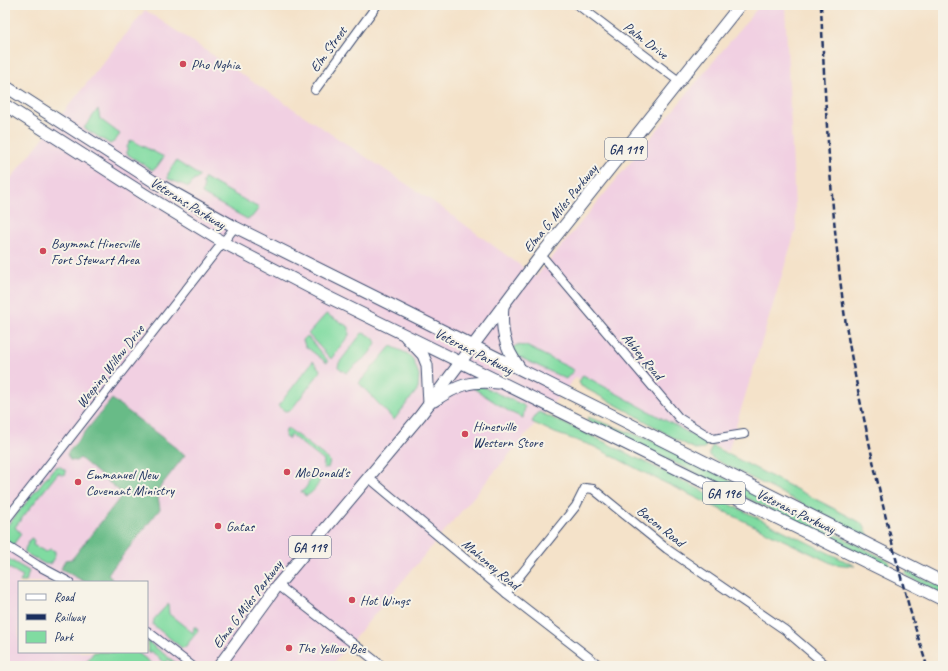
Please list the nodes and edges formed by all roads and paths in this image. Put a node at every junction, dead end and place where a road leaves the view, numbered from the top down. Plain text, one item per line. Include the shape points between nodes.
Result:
1 (377, 5) edge
2 (578, 5) edge
3 (740, 5) edge
4 (680, 82) junction
5 (5, 86) edge
6 (315, 90) dead end
7 (5, 105) edge
8 (235, 227) junction
9 (224, 243) junction
10 (541, 255) junction
11 (504, 304) junction
12 (401, 332) junction
13 (472, 346) junction
14 (460, 361) junction
15 (521, 369) junction
16 (505, 384) junction
17 (429, 404) junction
18 (406, 432) joint
19 (744, 434) dead end
20 (369, 478) junction
21 (5, 521) edge
22 (5, 545) edge
23 (67, 581) edge
24 (943, 582) edge
25 (278, 585) junction
26 (506, 593) junction
27 (943, 600) edge
28 (148, 632) edge
29 (192, 666) edge
30 (220, 666) edge
31 (382, 666) edge
32 (600, 666) edge
33 (827, 666) edge

1 - 6 street, Elm Street
2 - 4 street, Palm Drive
3 - 4 main road, Elma G. Miles Parkway / GA 119
4 - 10 main road, Elma G. Miles Parkway / GA 119
5 - 8 main road, Veterans Parkway via 153,181
7 - 9 main road, Veterans Parkway
8 - 9 street, Weeping Willow Drive
8 - 13 main road, Veterans Parkway
9 - 12 main road, Veterans Parkway
9 - 21 street, Weeping Willow Drive
10 - 11 main road, Elma G. Miles Parkway / GA 119
10 - 19 street, Abbey Road via 679,418 713,439
11 - 13 main road, Elma G. Miles Parkway / GA 119
11 - 15 main road via 503,338 511,357
12 - 14 main road, Veterans Parkway
12 - 17 main road via 423,355 427,365
13 - 14 main road, Elma G. Miles Parkway / GA 119
13 - 15 main road, Veterans Parkway / GA 196
14 - 16 main road, Veterans Parkway
14 - 17 main road, Elma G. Miles Parkway / GA 119
15 - 24 main road, Veterans Parkway / GA 196
16 - 17 main road, GA 196 via 464,384
16 - 27 main road, Veterans Parkway / GA 196
17 - 18 main road, Elma G. Miles Parkway / GA 119
18 - 20 main road, Elma G Miles Parkway / GA 119
20 - 25 main road, Elma G Miles Parkway / GA 119
20 - 26 street, Mahoney Road
22 - 23 street
25 - 30 main road, Elma G Miles Parkway / GA 119
25 - 31 street
26 - 32 street, Mahoney Road
26 - 33 street, Bacon Road via 576,506 585,488 593,489 667,549 785,630
28 - 29 street

